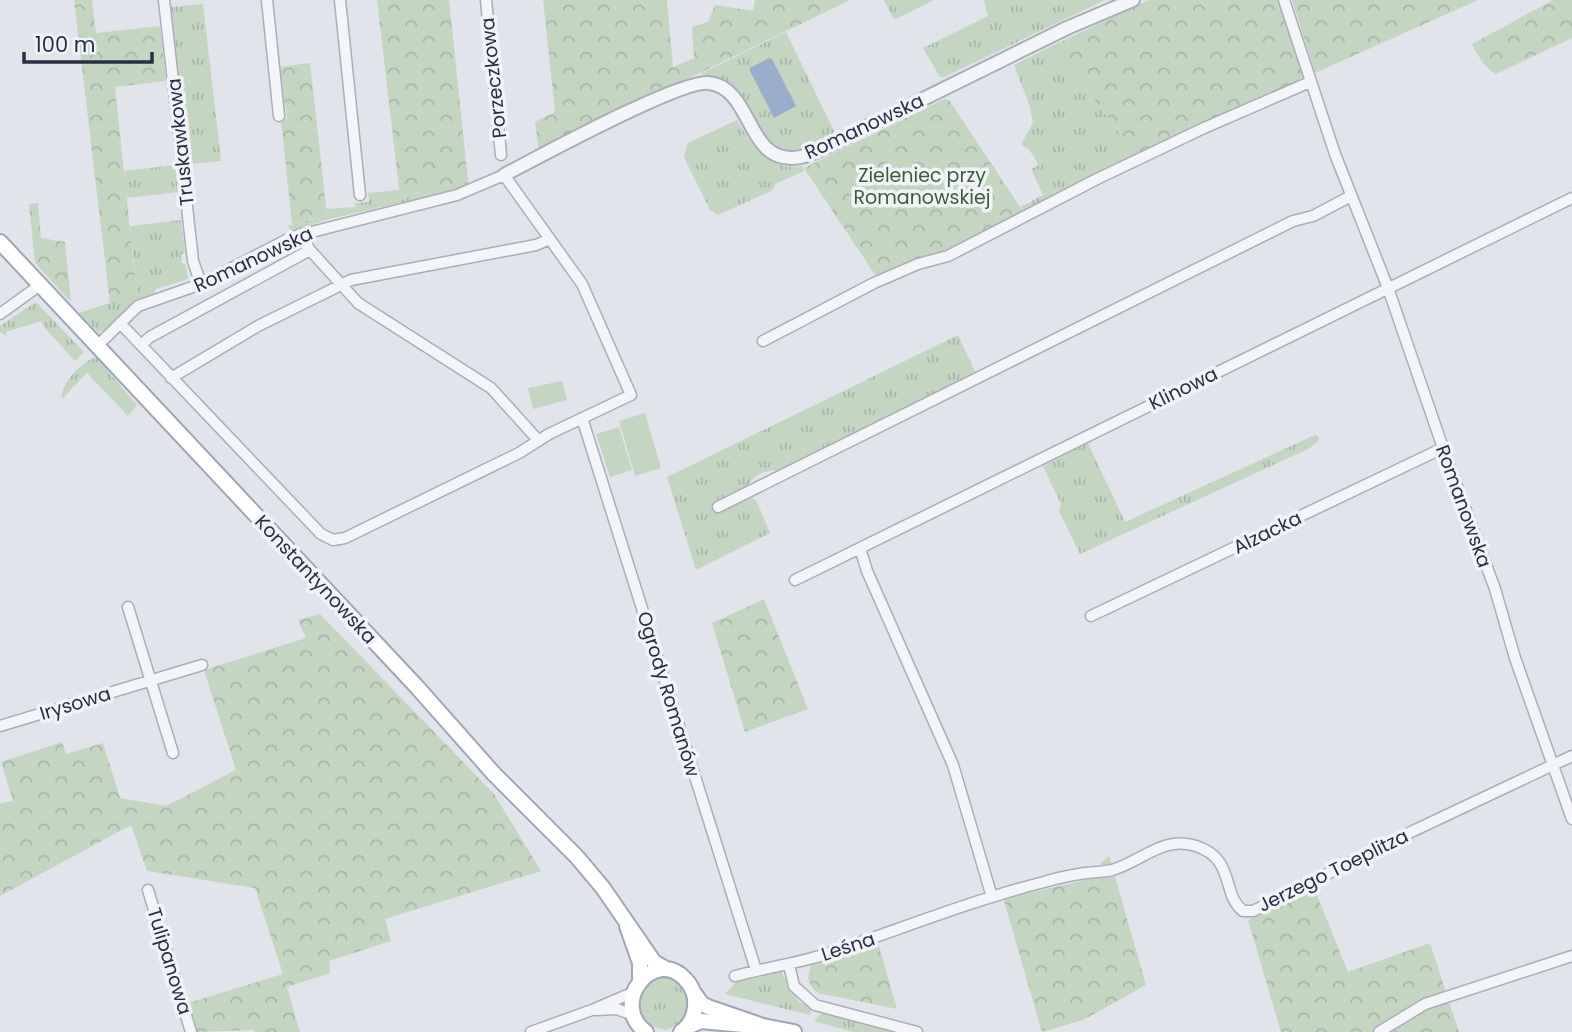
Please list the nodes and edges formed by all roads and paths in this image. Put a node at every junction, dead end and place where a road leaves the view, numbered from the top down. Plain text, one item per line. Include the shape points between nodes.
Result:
1 (164, 0) edge
2 (267, 0) edge
3 (340, 0) edge
4 (486, 0) edge
5 (1133, 0) edge
6 (1284, 0) edge
7 (1310, 82) junction
8 (279, 116) dead end
9 (501, 155) dead end
10 (504, 175) junction
11 (360, 195) dead end
12 (1351, 196) junction
13 (1572, 198) edge
14 (300, 234) junction
15 (550, 239) junction
16 (0, 243) edge
17 (310, 250) junction
18 (201, 284) junction
19 (40, 285) junction
20 (341, 286) junction
21 (1388, 288) junction
22 (0, 314) edge
23 (120, 323) junction
24 (763, 341) dead end
25 (141, 345) junction
26 (97, 346) junction
27 (171, 377) junction
28 (582, 418) junction
29 (538, 440) junction
30 (1443, 448) junction
31 (718, 507) dead end
32 (860, 548) junction
33 (795, 580) dead end
34 (128, 607) dead end
35 (1091, 616) dead end
36 (202, 664) dead end
37 (151, 681) junction
38 (0, 726) edge
39 (173, 753) dead end
40 (1572, 756) edge
41 (1553, 765) junction
42 (1572, 819) edge
43 (148, 890) dead end
44 (992, 898) junction
45 (958, 908) joint
46 (625, 922) junction
47 (1572, 956) edge
48 (789, 965) junction
49 (666, 969) junction
50 (756, 970) junction
51 (735, 976) dead end
52 (637, 986) junction
53 (694, 992) junction
54 (592, 1010) junction
55 (633, 1015) junction
56 (763, 1026) junction
57 (684, 1030) edge
58 (191, 1032) edge
59 (531, 1032) edge
60 (646, 1032) edge
61 (793, 1032) edge
62 (917, 1032) edge
63 (1379, 1032) edge

1 - 18 street, Truskawkowa via 193,261
2 - 8 street
3 - 11 street
4 - 9 street, Porzeczkowa
5 - 10 street, Romanowska via 800,157 769,151 731,93 701,82 667,94
6 - 7 street, Romanowska
7 - 12 street, Romanowska
7 - 24 street via 1097,179 948,256 874,283
10 - 14 street, Romanowska via 464,192
10 - 15 street
12 - 21 street, Romanowska
12 - 31 street
13 - 21 street, Klinowa
14 - 17 street
14 - 18 street, Romanowska
15 - 20 street via 351,280
15 - 28 street via 582,284 631,395
16 - 19 main road, Konstantynowska
17 - 20 street
17 - 25 street
18 - 23 street, Romanowska via 144,303
19 - 22 street
19 - 26 main road, Konstantynowska
20 - 27 street via 258,326
20 - 29 street via 358,303 492,389
21 - 30 street, Romanowska
21 - 32 street, Klinowa
23 - 25 street
23 - 26 street, Romanowska
25 - 27 street
26 - 46 main road, Konstantynowska via 494,774 577,857
27 - 29 street via 321,534 336,540
28 - 29 street
28 - 50 street, Ogrody Romanów
30 - 35 street, Alzacka
30 - 41 street, Romanowska
32 - 33 street, Klinowa
32 - 44 street via 954,765
34 - 37 street
36 - 37 street, Irysowa
37 - 38 street, Irysowa
37 - 39 street
40 - 41 street, Jerzego Toeplitza
41 - 42 street, Romanowska
41 - 44 street, Jerzego Toeplitza via 1252,911 1235,904 1227,875 1216,858 1184,844 1152,850 1111,870 1044,882
43 - 58 street, Tulipanowa
44 - 45 street, Jerzego Toeplitza
45 - 48 street, Leśna
46 - 49 main road, Konstantynowska via 654,962
46 - 52 main road, Konstantynowska via 640,963
47 - 63 street via 1425,1004
48 - 50 street, Leśna
48 - 62 street via 794,986 815,1005
49 - 52 main road via 648,974
49 - 53 main road, Konstantynowska via 681,975
50 - 51 street, Leśna
52 - 54 street
52 - 55 main road, Konstantynowska
53 - 56 main road, Konstantynowska via 708,1007
53 - 57 main road via 694,1013
54 - 55 street via 617,1009
54 - 59 street
55 - 60 main road
56 - 57 main road via 701,1021
56 - 61 main road

